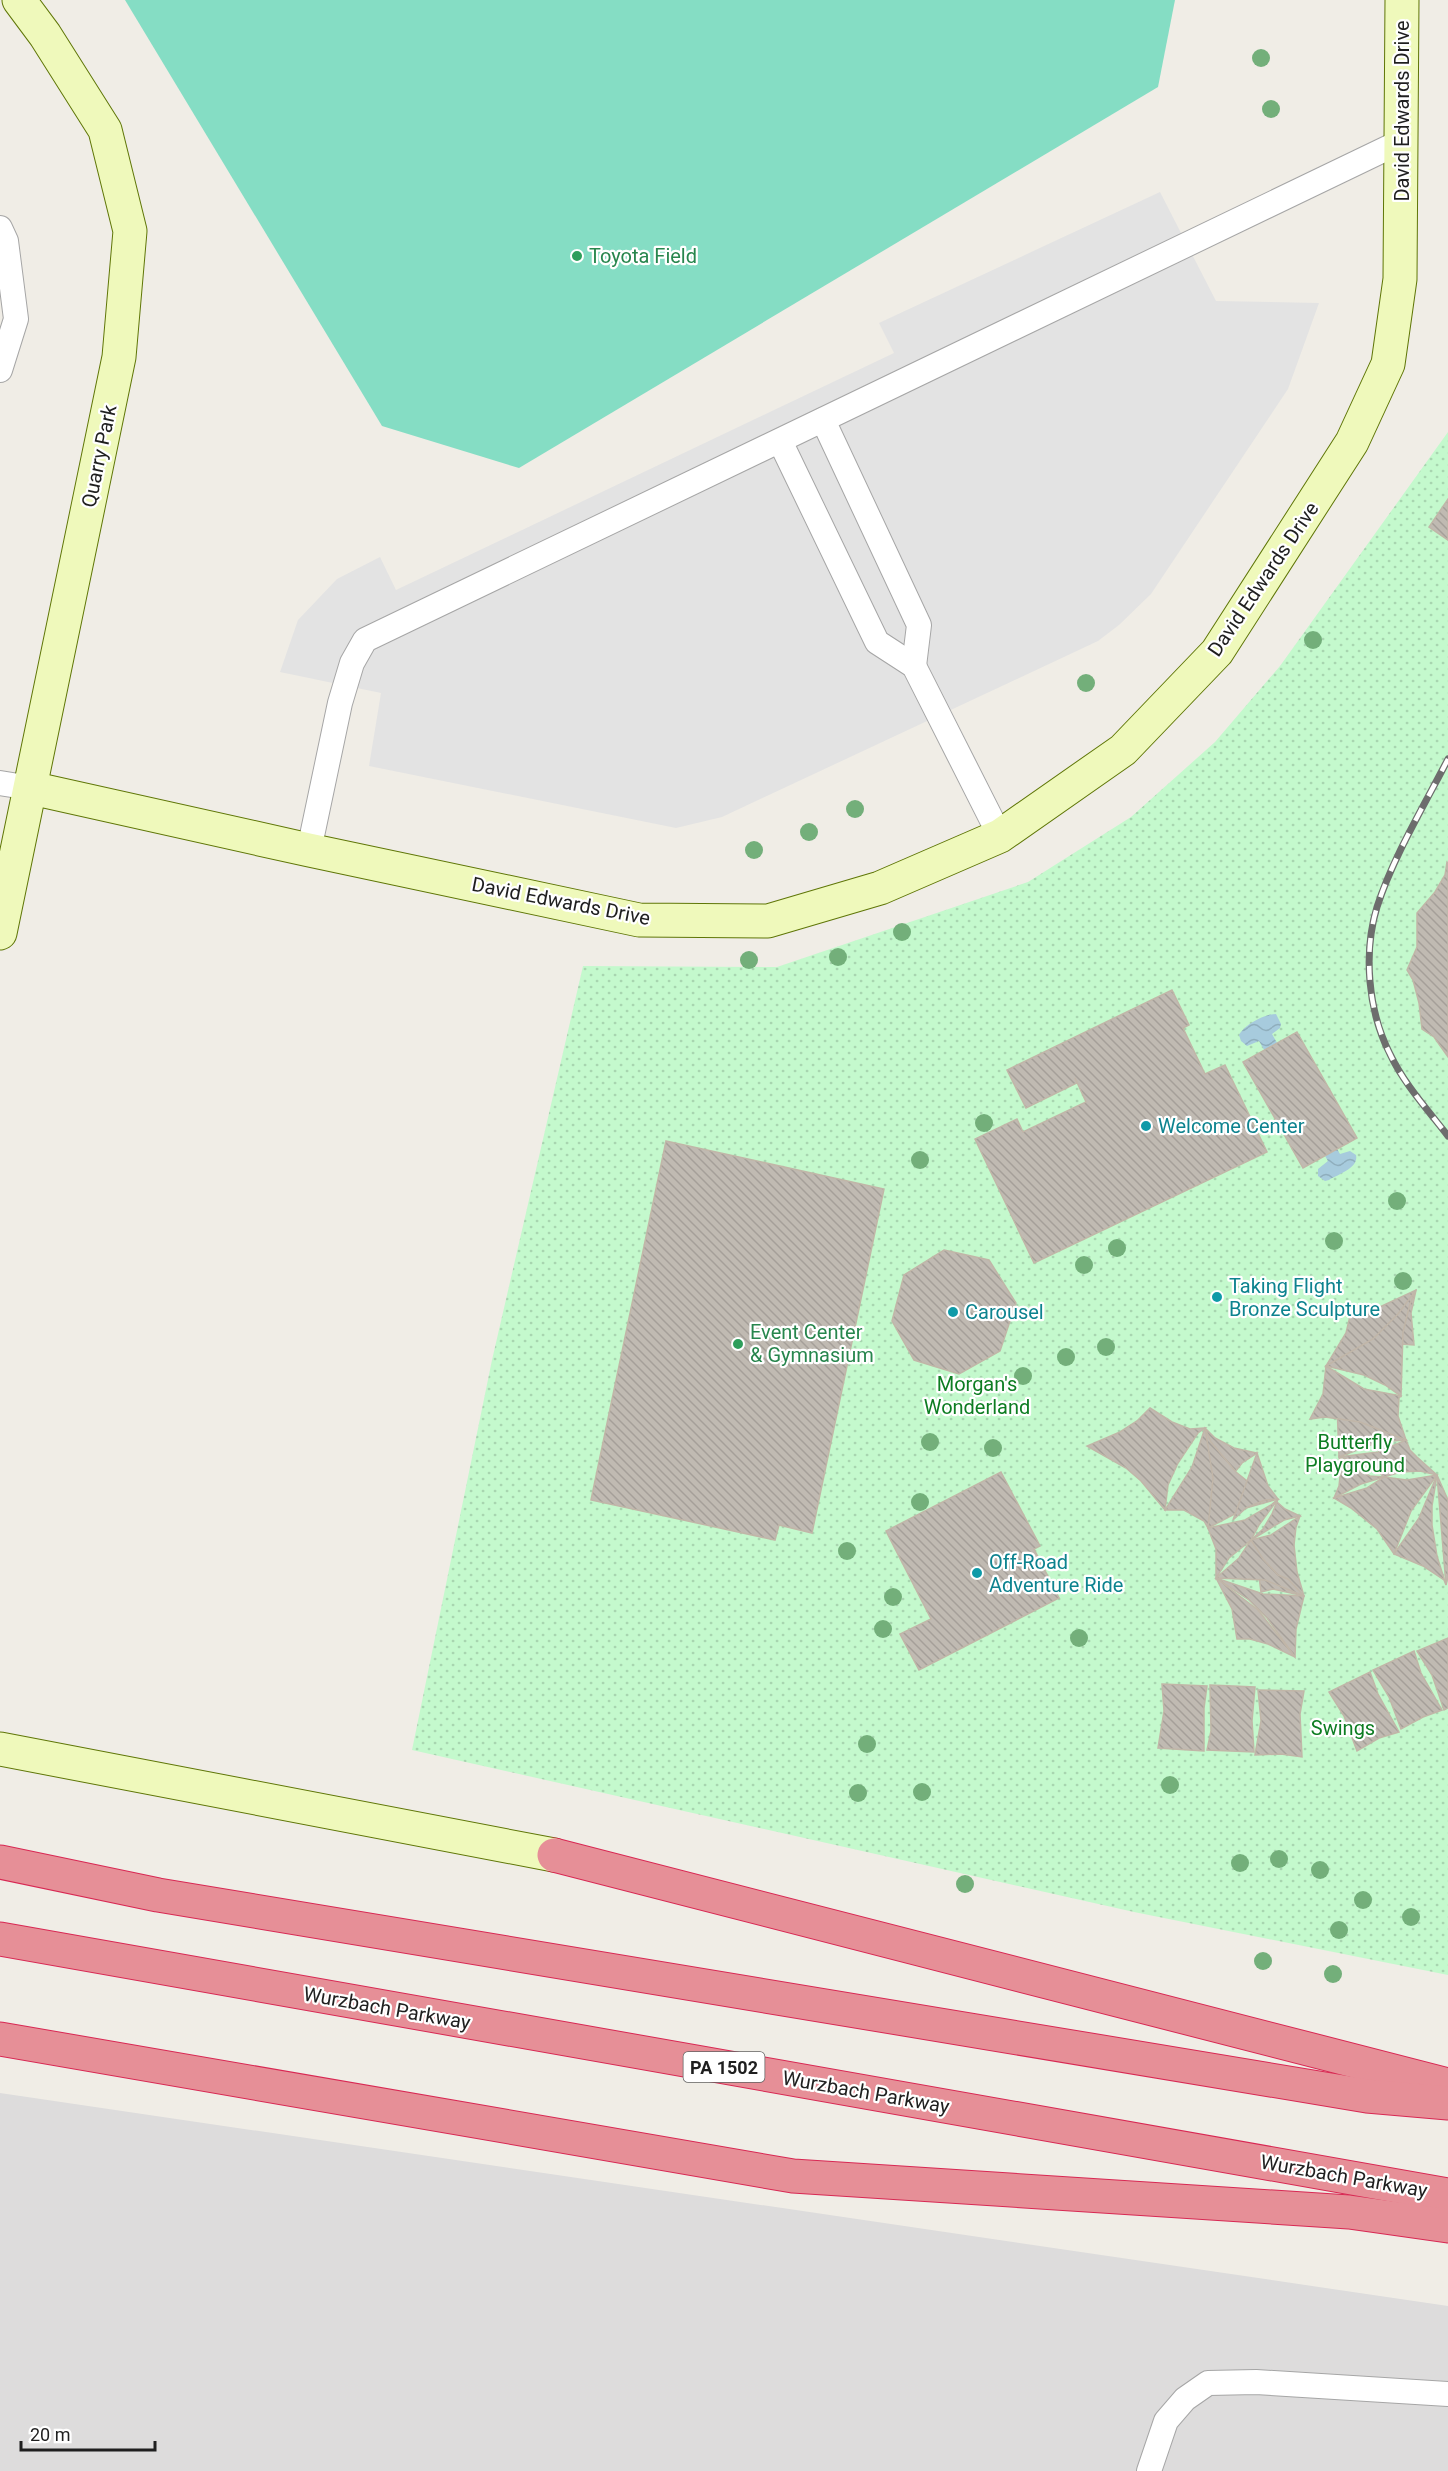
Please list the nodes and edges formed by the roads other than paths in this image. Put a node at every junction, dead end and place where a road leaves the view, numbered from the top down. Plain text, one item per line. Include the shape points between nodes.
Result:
1 (19, 0) edge
2 (1402, 0) edge
3 (1402, 141) junction
4 (0, 228) edge
5 (0, 370) edge
6 (823, 420) junction
7 (780, 441) junction
8 (914, 666) junction
9 (15, 785) edge
10 (1000, 836) junction
11 (309, 850) junction
12 (0, 933) edge
13 (0, 1749) edge
14 (554, 1855) joint
15 (0, 1862) edge
16 (0, 1939) edge
17 (0, 2039) edge
18 (1448, 2085) edge
19 (1448, 2103) edge
20 (1448, 2195) edge
21 (1448, 2226) edge
22 (1448, 2394) edge
23 (1149, 2471) edge

1 - 9 street, Quarry Park via 105,130 130,231 119,357
2 - 3 street, David Edwards Drive
3 - 6 lane
3 - 10 street, David Edwards Drive via 1400,279 1388,364 1352,442 1218,652 1123,750
4 - 5 lane via 6,241 16,319
6 - 7 lane
6 - 8 lane via 919,625
7 - 8 lane via 878,642
7 - 11 lane via 365,640 352,663 339,703
8 - 10 lane
9 - 11 street, David Edwards Drive
9 - 12 street, Quarry Park
10 - 11 street, David Edwards Drive via 880,888 768,921 639,920
13 - 14 street
14 - 18 highway
15 - 19 highway via 158,1895 1367,2096
16 - 20 highway, Wurzbach Parkway / PA 1502
17 - 21 highway via 793,2176 1349,2212
22 - 23 lane via 1256,2382 1208,2383 1185,2399 1166,2421

